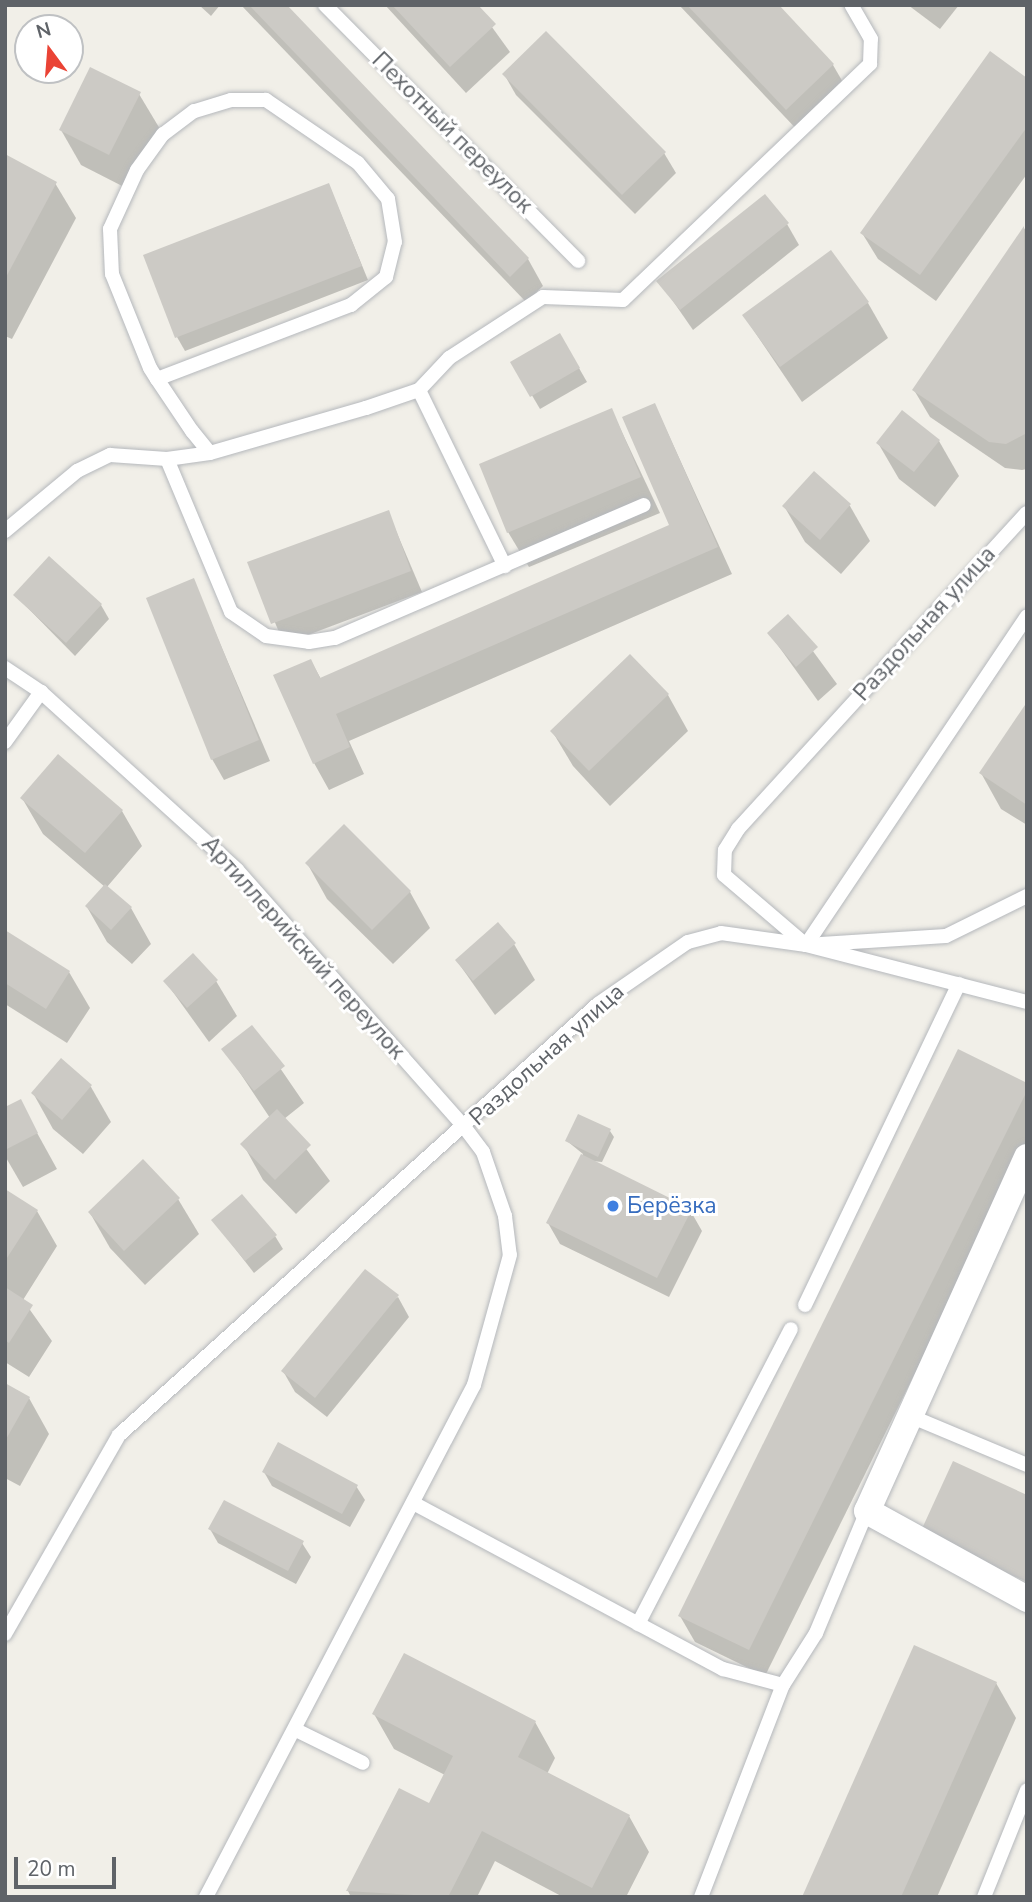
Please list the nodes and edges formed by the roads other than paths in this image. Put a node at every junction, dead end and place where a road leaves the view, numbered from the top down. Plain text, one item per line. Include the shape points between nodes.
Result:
1 (326, 5) edge
2 (851, 5) edge
3 (578, 261) dead end
4 (157, 379) junction
5 (419, 390) junction
6 (210, 453) junction
7 (167, 459) junction
8 (644, 505) dead end
9 (1027, 513) edge
10 (5, 531) edge
11 (505, 566) junction
12 (1027, 616) edge
13 (5, 668) edge
14 (41, 692) junction
15 (5, 742) edge
16 (1027, 896) edge
17 (806, 945) junction
18 (959, 984) junction
19 (1027, 1002) edge
20 (465, 1128) junction
21 (1027, 1157) edge
22 (805, 1306) dead end
23 (791, 1329) dead end
24 (910, 1416) junction
25 (1027, 1465) edge
26 (413, 1503) junction
27 (867, 1511) junction
28 (1027, 1599) edge
29 (638, 1624) junction
30 (5, 1634) edge
31 (783, 1685) junction
32 (298, 1731) junction
33 (363, 1763) dead end
34 (1027, 1790) edge
35 (206, 1897) edge
36 (701, 1897) edge
37 (984, 1897) edge

1 - 3 lane, Пехотный переулок
2 - 5 lane via 871,39 870,64 623,300 543,296 449,358
4 - 4 lane via 113,274 110,229 137,170 163,134 194,111 231,100 266,100 358,163 388,199 395,242 386,277 351,305
4 - 6 lane
5 - 6 lane
5 - 11 lane
6 - 7 lane
7 - 10 lane via 110,455 77,471
7 - 11 lane via 231,612 266,636 335,638
8 - 11 lane
9 - 17 lane, Раздольная улица via 725,850 724,875
12 - 17 lane
13 - 14 lane, Артиллерийский переулок
14 - 15 lane
14 - 20 lane, Артиллерийский переулок via 237,870
16 - 17 lane via 946,936
17 - 18 lane
17 - 20 lane, Раздольная улица via 721,933 688,942 598,1004
18 - 19 lane
18 - 22 lane
20 - 26 lane, Артиллерийский переулок via 495,1183 510,1255 474,1385
20 - 30 lane, Раздольная улица via 120,1435
21 - 24 street
23 - 29 lane
24 - 25 lane
24 - 27 street
26 - 29 lane
26 - 32 lane, Артиллерийский переулок
27 - 28 street
27 - 31 lane via 816,1633
29 - 31 lane via 723,1669
31 - 36 lane
32 - 33 lane
32 - 35 lane, Артиллерийский переулок
34 - 37 lane

